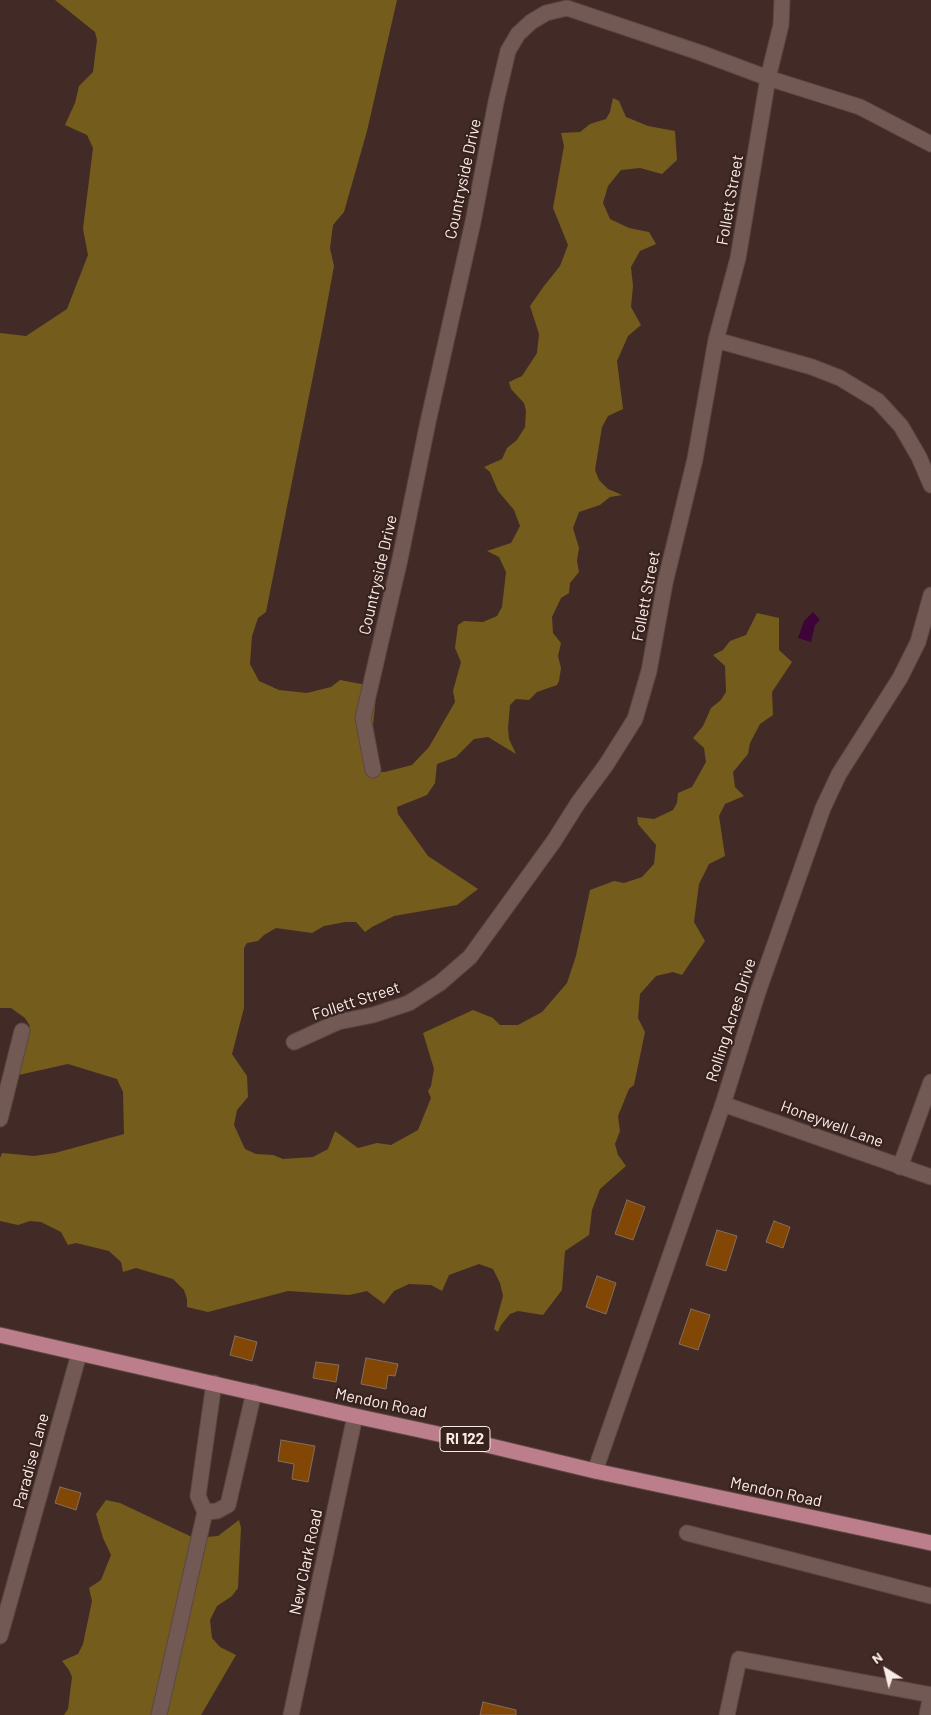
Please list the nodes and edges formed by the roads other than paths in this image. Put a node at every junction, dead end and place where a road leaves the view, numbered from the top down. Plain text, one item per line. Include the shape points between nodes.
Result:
1 (782, 0) edge
2 (768, 78) junction
3 (931, 144) edge
4 (716, 340) junction
5 (931, 485) edge
6 (931, 595) edge
7 (373, 770) dead end
8 (22, 1030) dead end
9 (294, 1042) dead end
10 (931, 1082) edge
11 (722, 1104) junction
12 (0, 1119) edge
13 (900, 1167) junction
14 (931, 1177) edge
15 (0, 1335) edge
16 (79, 1354) junction
17 (214, 1383) junction
18 (254, 1392) junction
19 (355, 1416) junction
20 (595, 1471) junction
21 (205, 1512) junction
22 (687, 1532) dead end
23 (931, 1543) edge
24 (931, 1596) edge
25 (0, 1636) edge
26 (931, 1695) edge
27 (160, 1715) edge
28 (291, 1715) edge
29 (727, 1715) edge
30 (926, 1715) edge

1 - 2 street, Follett Street via 781,25
2 - 3 street, Countryside Drive via 860,107
2 - 4 street, Follett Street via 738,258
2 - 7 street, Countryside Drive via 568,8 546,13 531,22 518,34 508,51 363,718
4 - 5 street via 826,372 878,401 901,426
4 - 9 street, Follett Street via 695,459 665,583 649,671 635,719 554,842 470,957 440,983 409,1003 374,1015 338,1022
6 - 11 street, Rolling Acres Drive via 918,642 900,678 839,774 823,808
8 - 12 street
10 - 13 street
11 - 13 street, Honeywell Lane
11 - 20 street, Rolling Acres Drive
13 - 14 street, Honeywell Lane
15 - 16 main road, Mendon Road / RI 122
16 - 17 main road, Mendon Road / RI 122
16 - 25 street, Paradise Lane
17 - 18 main road, Mendon Road / RI 122
17 - 21 street via 198,1496
18 - 19 main road, Mendon Road / RI 122
18 - 21 street via 228,1505 217,1511
19 - 20 main road, Mendon Road / RI 122
19 - 28 street, New Clark Road
20 - 23 main road, Mendon Road / RI 122
21 - 27 street
22 - 24 street
26 - 29 street via 739,1659
26 - 30 street

